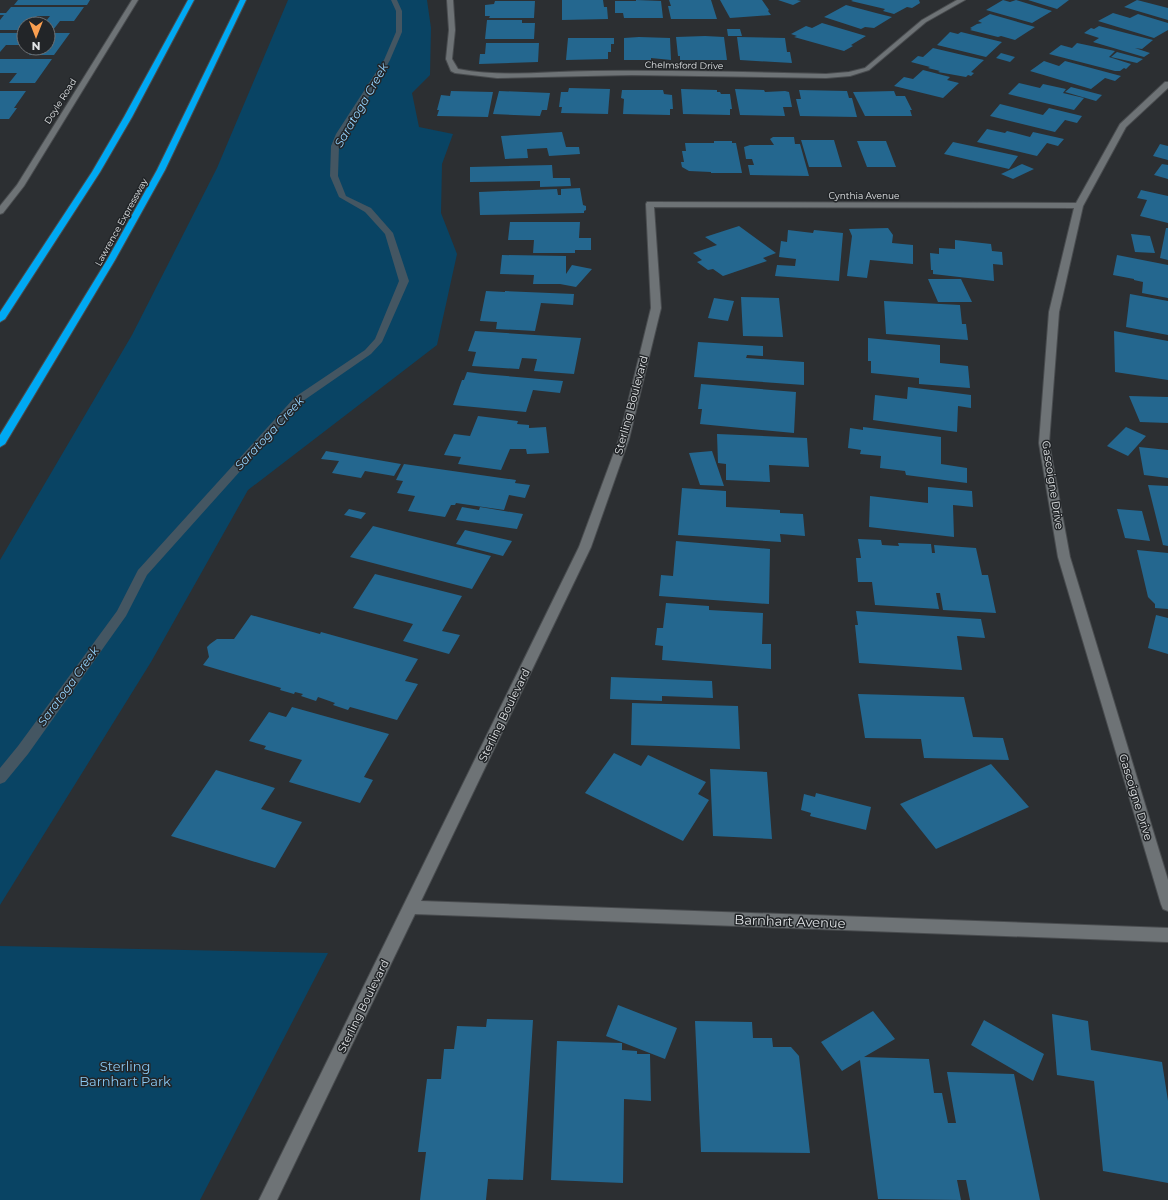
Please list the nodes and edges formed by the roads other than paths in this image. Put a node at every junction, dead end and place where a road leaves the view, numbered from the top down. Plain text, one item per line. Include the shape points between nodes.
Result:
1 (135, 0) edge
2 (191, 0) edge
3 (243, 0) edge
4 (450, 0) edge
5 (962, 0) edge
6 (1168, 84) edge
7 (650, 204) joint
8 (1079, 206) junction
9 (0, 212) edge
10 (0, 319) edge
11 (0, 444) edge
12 (1168, 904) edge
13 (411, 906) junction
14 (1168, 935) edge
15 (268, 1200) edge

1 - 9 street, Doyle Road via 20,186
2 - 10 highway via 96,172
3 - 11 highway, Lawrence Expressway via 161,170 112,260
4 - 5 street, Chelmsford Drive via 452,30 449,59 452,65 455,70 471,75 495,76 566,73 826,76 850,74 867,69 924,21
6 - 8 street, Gascoigne Drive via 1123,126
7 - 8 street, Cynthia Avenue
7 - 13 street, Sterling Boulevard via 656,308 624,439 585,548
8 - 12 street, Gascoigne Drive via 1054,312 1044,443 1064,557
13 - 14 street, Barnhart Avenue
13 - 15 street, Sterling Boulevard

